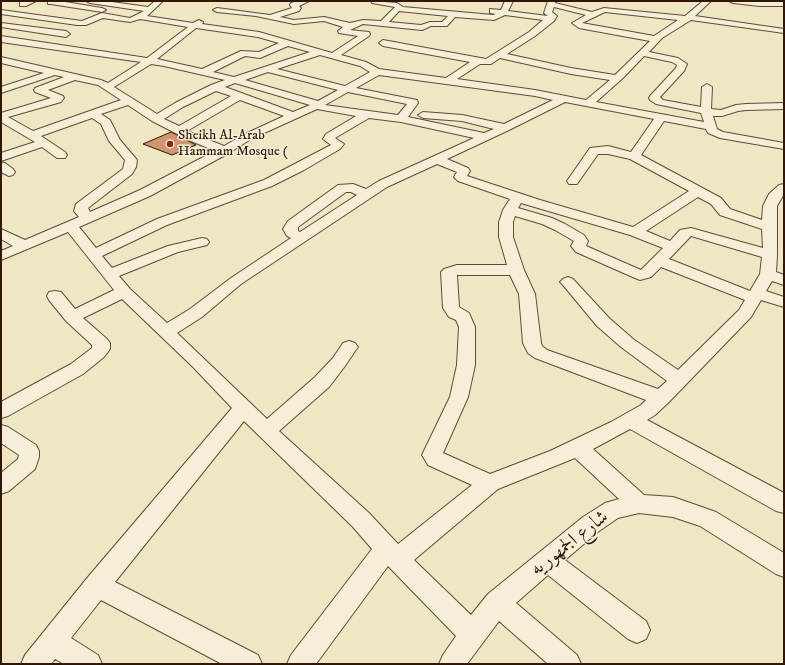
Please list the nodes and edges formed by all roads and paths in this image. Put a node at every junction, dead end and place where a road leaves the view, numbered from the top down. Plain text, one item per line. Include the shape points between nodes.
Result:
1 (90, 1) edge
2 (157, 1) edge
3 (306, 1) edge
4 (375, 1) edge
5 (509, 1) edge
6 (707, 1) edge
7 (51, 2) edge
8 (294, 2) edge
9 (551, 2) edge
10 (737, 2) edge
11 (232, 3) dead end
12 (20, 4) dead end
13 (784, 4) edge
14 (37, 5) edge
15 (123, 6) junction
16 (398, 8) junction
17 (150, 10) junction
18 (454, 10) junction
19 (698, 10) junction
20 (784, 10) edge
21 (1, 12) edge
22 (110, 12) junction
23 (503, 13) junction
24 (718, 13) dead end
25 (211, 14) junction
26 (593, 15) junction
27 (99, 16) junction
28 (391, 16) junction
29 (140, 17) junction
30 (271, 17) junction
31 (688, 18) junction
32 (551, 19) junction
33 (447, 22) junction
34 (383, 24) junction
35 (1, 25) edge
36 (194, 25) junction
37 (350, 26) junction
38 (784, 31) edge
39 (66, 34) dead end
40 (1, 39) edge
41 (655, 39) junction
42 (287, 43) junction
43 (383, 43) dead end
44 (319, 52) junction
45 (642, 53) junction
46 (498, 55) junction
47 (333, 56) junction
48 (1, 60) edge
49 (149, 61) junction
50 (478, 61) junction
51 (267, 69) junction
52 (135, 70) junction
53 (192, 70) junction
54 (148, 72) dead end
55 (204, 72) junction
56 (377, 72) junction
57 (54, 73) junction
58 (169, 75) dead end
59 (74, 77) junction
60 (617, 78) junction
61 (234, 80) junction
62 (448, 81) junction
63 (108, 87) junction
64 (215, 87) junction
65 (707, 87) dead end
66 (346, 89) junction
67 (1, 90) edge
68 (45, 93) junction
69 (239, 96) junction
70 (30, 97) dead end
71 (564, 98) junction
72 (129, 101) junction
73 (588, 103) junction
74 (318, 105) junction
75 (784, 106) edge
76 (706, 112) junction
77 (93, 114) junction
78 (366, 115) junction
79 (404, 115) junction
80 (293, 116) junction
81 (1, 117) edge
82 (661, 117) junction
83 (156, 119) junction
84 (710, 127) junction
85 (19, 128) junction
86 (505, 128) junction
87 (179, 131) junction
88 (7, 132) dead end
89 (32, 135) junction
90 (485, 137) junction
91 (44, 143) junction
92 (784, 146) edge
93 (225, 151) junction
94 (61, 155) dead end
95 (634, 156) junction
96 (1, 157) edge
97 (436, 159) junction
98 (573, 181) dead end
99 (784, 188) edge
100 (698, 191) junction
101 (367, 195) junction
102 (514, 203) junction
103 (88, 218) junction
104 (70, 225) junction
105 (635, 232) junction
106 (1, 233) edge
107 (300, 239) junction
108 (202, 242) dead end
109 (773, 243) edge
110 (24, 246) junction
111 (672, 247) junction
112 (94, 254) junction
113 (1, 256) edge
114 (658, 260) junction
115 (516, 270) junction
116 (110, 274) junction
117 (776, 277) edge
118 (568, 282) dead end
119 (124, 292) junction
120 (755, 295) junction
121 (55, 296) dead end
122 (784, 302) edge
123 (72, 317) junction
124 (166, 332) junction
125 (349, 347) dead end
126 (679, 380) junction
127 (661, 398) junction
128 (244, 408) junction
129 (1, 411) edge
130 (630, 420) junction
131 (266, 431) junction
132 (1, 433) edge
133 (577, 447) junction
134 (490, 483) junction
135 (1, 485) edge
136 (639, 504) junction
137 (784, 504) edge
138 (392, 553) junction
139 (547, 560) junction
140 (784, 566) edge
141 (97, 585) junction
142 (497, 603) junction
143 (637, 630) dead end
144 (472, 634) junction
145 (52, 642) junction
146 (34, 664) edge
147 (88, 664) edge
148 (249, 664) edge
149 (300, 664) edge
150 (452, 664) edge
151 (568, 664) edge

1 - 15 street
2 - 17 street
3 - 8 street
4 - 16 street via 397,5
5 - 23 street
6 - 19 street
7 - 22 street
8 - 30 street via 297,8
9 - 26 street
9 - 32 street via 548,13 553,15
10 - 13 street
10 - 20 street
11 - 25 street
12 - 14 street
14 - 27 street
15 - 17 street
15 - 22 street
16 - 18 street
16 - 28 street
17 - 29 street
18 - 23 street via 494,18
18 - 33 street
19 - 24 street
19 - 31 street
21 - 27 street via 77,23
22 - 27 street
23 - 32 street
25 - 30 street via 256,14
25 - 36 street
26 - 31 street via 606,10
26 - 41 street via 576,24
27 - 29 street via 132,20
28 - 33 street
28 - 34 street
29 - 36 street
30 - 37 street via 297,22 324,19
31 - 38 street
31 - 41 street
32 - 46 street
33 - 34 street via 418,28
34 - 37 street via 363,22
35 - 39 street
36 - 42 street via 259,35
36 - 49 street
37 - 47 street via 342,30 366,35
40 - 49 street
41 - 45 street
42 - 44 street
42 - 55 street via 260,55 245,52
43 - 50 street
44 - 47 street
44 - 51 street
45 - 60 street
45 - 76 street via 675,60 682,64 681,69 654,98 668,104
46 - 50 street via 488,62
46 - 60 street
47 - 56 street via 367,66
48 - 57 street
49 - 52 street
49 - 53 street
50 - 62 street
51 - 61 street
51 - 66 street
52 - 54 street
52 - 63 street
53 - 55 street
53 - 58 street via 180,76
55 - 61 street
56 - 62 street
56 - 66 street
57 - 59 street
57 - 67 street
59 - 63 street
59 - 68 street via 39,90
60 - 73 street
61 - 64 street
61 - 74 street
62 - 71 street
63 - 72 street
64 - 69 street
64 - 83 street
65 - 76 street
66 - 74 street
66 - 79 street via 413,102
68 - 70 street
68 - 81 street via 59,99
69 - 80 street
69 - 87 street
71 - 73 street
71 - 86 street
72 - 77 street
72 - 83 street
73 - 82 street
74 - 78 street
74 - 80 street
75 - 76 street via 741,108 722,113
76 - 84 street
77 - 89 street
77 - 103 street via 106,122 115,141 131,160 128,171 81,208
78 - 79 street
78 - 112 street via 330,136 329,139 338,144 336,146 300,167 268,183 162,222
79 - 86 street via 462,118
79 - 90 street
80 - 93 street via 247,137
81 - 85 street
82 - 84 street
82 - 95 street
83 - 87 street
84 - 92 street via 717,134
85 - 88 street
85 - 89 street
86 - 90 street
87 - 93 street
89 - 91 street
90 - 97 street
91 - 94 street
91 - 96 street
93 - 103 street via 145,193
95 - 98 street via 608,150 594,150
95 - 100 street
97 - 101 street via 383,184
97 - 102 street via 464,171 461,177
99 - 109 street via 776,194 770,206
100 - 105 street
100 - 109 street
101 - 107 street
101 - 107 street via 343,188 293,224 290,229
102 - 105 street
102 - 114 street via 579,238 581,241 578,246 582,250 638,274 646,274
102 - 115 street via 506,222 506,237
103 - 104 street
104 - 110 street
104 - 112 street
105 - 111 street
106 - 110 street
107 - 124 street
108 - 116 street via 173,249
109 - 111 street via 691,232 685,233
109 - 117 street
110 - 113 street
111 - 114 street
112 - 116 street
114 - 120 street
115 - 127 street via 527,294 532,343 537,351
115 - 134 street via 449,272 451,308 463,317 467,327 466,364 459,397 432,455 435,459
116 - 119 street
117 - 120 street
118 - 126 street via 585,304 627,343
119 - 123 street
119 - 124 street
120 - 122 street
120 - 126 street via 745,313
121 - 123 street
123 - 129 street via 101,343 98,353 77,369
124 - 128 street
125 - 131 street via 322,382
126 - 127 street
127 - 130 street via 648,410
128 - 131 street
128 - 141 street
130 - 133 street
130 - 137 street
131 - 138 street via 361,520
132 - 135 street via 29,451 29,457 28,463
133 - 134 street
133 - 136 street
134 - 138 street
136 - 139 street, شارع الجمهوريه via 613,510 591,524
136 - 140 street, شارع الجمهوريه via 673,507 708,519
138 - 144 street
138 - 149 street
139 - 142 street, شارع الجمهوريه
139 - 143 street
141 - 145 street
141 - 148 street
142 - 144 street, شارع الجمهوريه
142 - 151 street
144 - 150 street, شارع الجمهوريه
145 - 146 street
145 - 147 street

